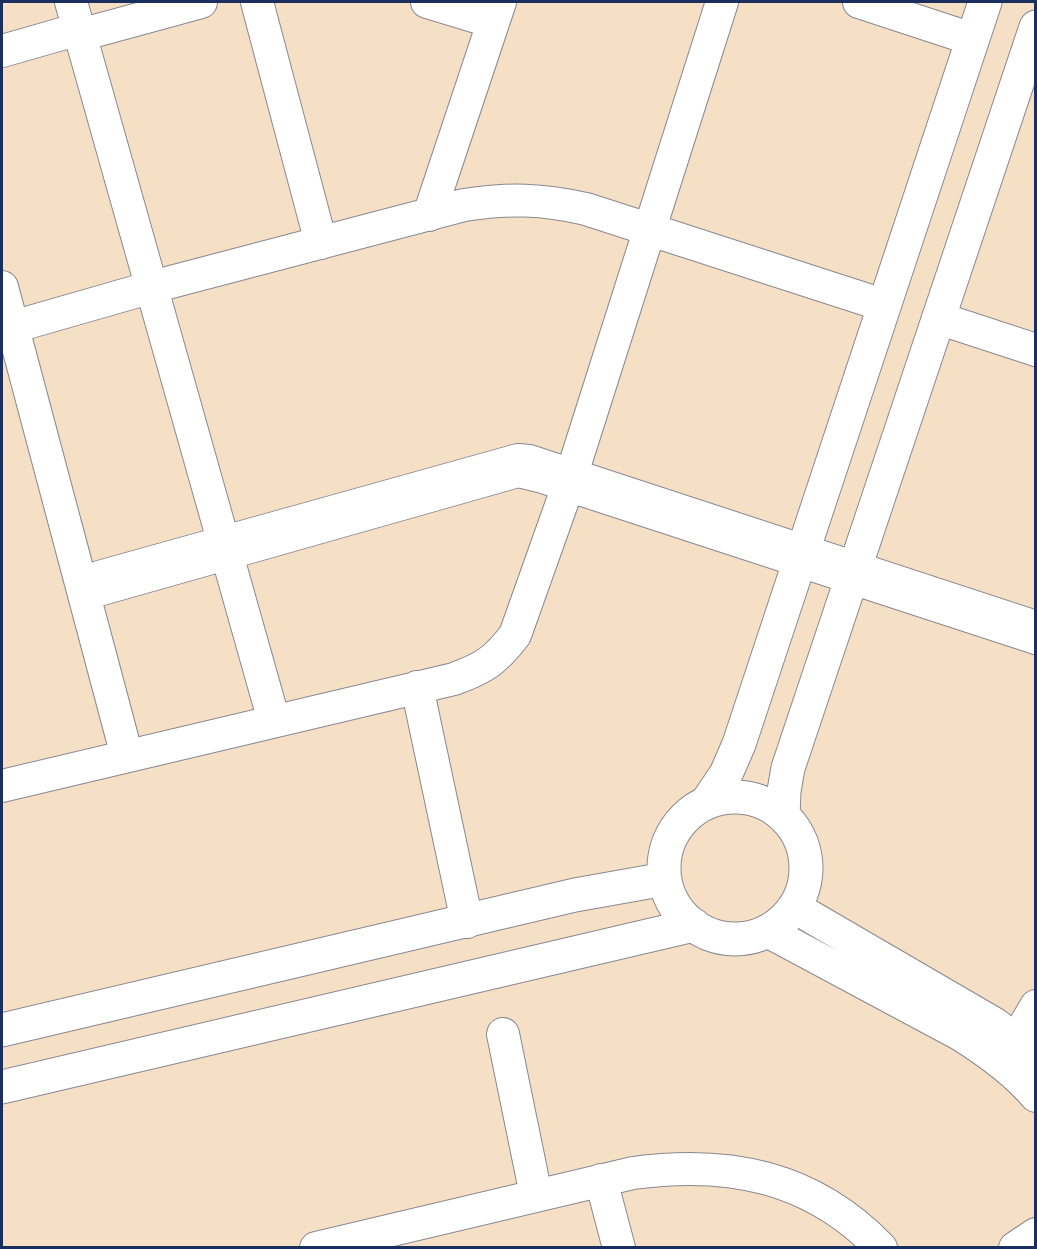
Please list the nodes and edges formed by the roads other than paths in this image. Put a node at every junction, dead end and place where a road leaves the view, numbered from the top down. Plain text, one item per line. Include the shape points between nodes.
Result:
1 (160, 2) edge
2 (201, 2) edge
3 (257, 2) edge
4 (268, 2) edge
5 (427, 2) edge
6 (463, 2) edge
7 (722, 2) edge
8 (859, 2) edge
9 (984, 2) edge
10 (501, 9) edge
11 (77, 22) edge
12 (1035, 27) edge
13 (972, 39) junction
14 (2, 51) edge
15 (1029, 66) edge
16 (436, 213) junction
17 (648, 229) junction
18 (327, 241) junction
19 (2, 287) edge
20 (152, 287) junction
21 (883, 306) junction
22 (938, 318) junction
23 (4, 330) edge
24 (1035, 350) edge
25 (569, 481) junction
26 (225, 548) junction
27 (801, 556) junction
28 (853, 573) junction
29 (1035, 627) edge
30 (1035, 638) edge
31 (424, 686) junction
32 (274, 721) junction
33 (122, 757) junction
34 (2, 786) edge
35 (707, 802) junction
36 (783, 816) junction
37 (664, 879) junction
38 (794, 907) junction
39 (473, 920) junction
40 (694, 925) junction
41 (767, 931) junction
42 (1035, 1006) edge
43 (2, 1030) edge
44 (503, 1034) dead end
45 (1028, 1044) edge
46 (2, 1087) edge
47 (1035, 1096) edge
48 (601, 1180) junction
49 (536, 1195) junction
50 (1035, 1234) edge
51 (399, 1238) edge
52 (316, 1248) edge
53 (619, 1248) edge
54 (881, 1248) edge
55 (1015, 1248) edge

1 - 11 street
2 - 11 street
3 - 18 street
4 - 18 street
5 - 10 street
6 - 10 street
7 - 17 street
8 - 13 street
9 - 13 street
10 - 16 street
11 - 14 street
11 - 20 street
12 - 15 street
13 - 21 street
15 - 22 street
16 - 17 street via 495,200 525,199 586,209
16 - 18 street
17 - 21 street
17 - 25 street
18 - 20 street
19 - 23 street
20 - 23 street
20 - 26 street
21 - 27 street
22 - 24 street
22 - 28 street
23 - 33 street
25 - 26 street via 529,461 508,462
25 - 27 street
25 - 31 street via 515,635 499,656 478,670
26 - 32 street
27 - 28 street
27 - 35 street via 733,759
28 - 29 street
28 - 30 street
28 - 36 street via 788,768
31 - 32 street
31 - 39 street
32 - 33 street
33 - 34 street
35 - 36 street via 747,798 766,804
35 - 37 street via 678,825 664,860
36 - 38 street via 794,828 805,860 805,876
37 - 39 street via 605,888
37 - 40 street via 680,913
38 - 41 street
38 - 45 street
39 - 43 street
40 - 41 street via 711,935 730,938
40 - 46 street
41 - 47 street via 961,1035 986,1051
42 - 45 street
44 - 49 street
48 - 49 street
48 - 53 street
48 - 54 street via 666,1168 732,1170 764,1177 796,1187 835,1209
49 - 51 street
50 - 55 street
51 - 52 street

